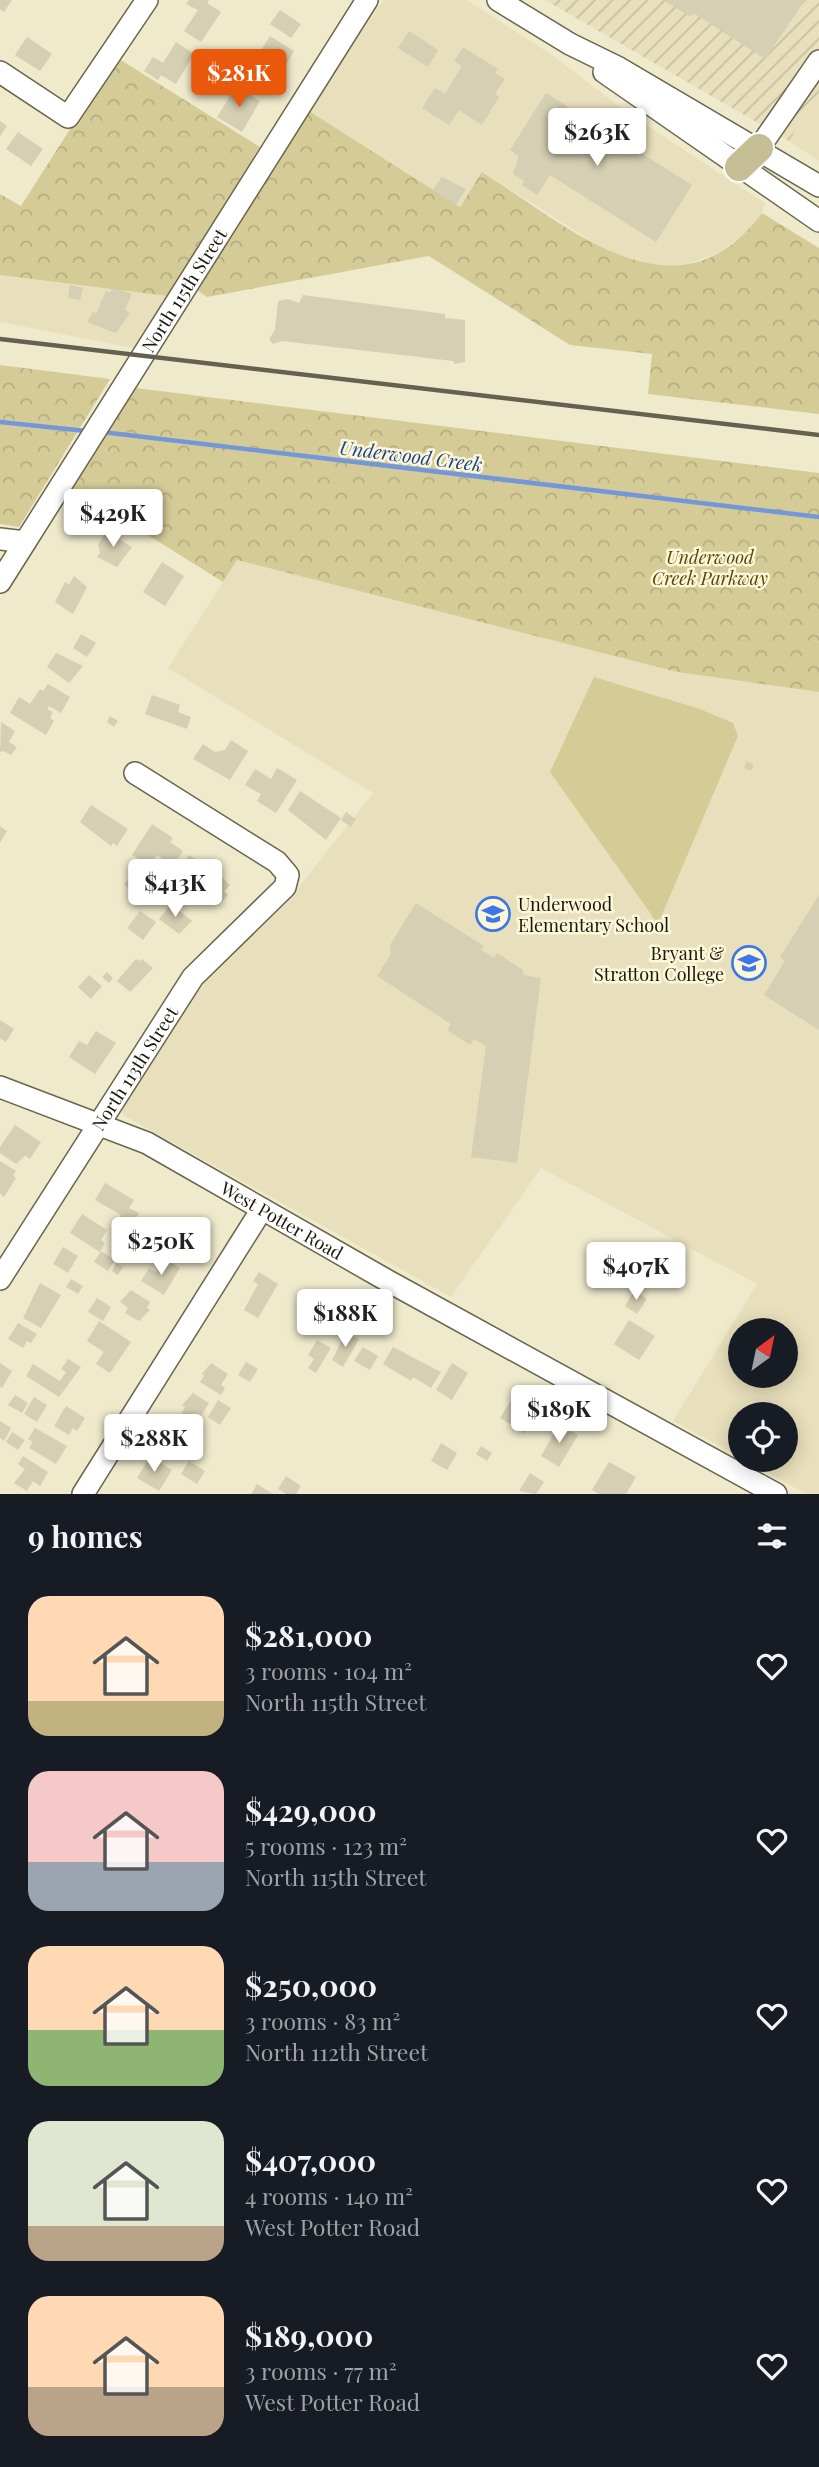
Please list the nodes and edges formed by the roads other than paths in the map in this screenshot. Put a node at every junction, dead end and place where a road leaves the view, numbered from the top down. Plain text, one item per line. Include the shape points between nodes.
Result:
1 (147, 0) edge
2 (367, 0) edge
3 (498, 0) edge
4 (570, 44) junction
5 (819, 61) edge
6 (0, 72) edge
7 (759, 148) junction
8 (739, 167) junction
9 (819, 186) edge
10 (819, 221) edge
11 (0, 539) edge
12 (25, 542) junction
13 (0, 582) edge
14 (135, 773) dead end
15 (0, 1087) edge
16 (98, 1122) junction
17 (262, 1209) junction
18 (0, 1279) edge
19 (83, 1494) edge
20 (776, 1494) edge

1 - 6 street via 68,117
2 - 12 street, North 115th Street
3 - 4 street
4 - 7 street
4 - 8 street via 608,76
5 - 7 street
7 - 8 main road
7 - 9 street
8 - 10 street
11 - 12 street
12 - 13 street, North 115th Street
14 - 16 street, North 113th Street via 277,862 288,875 285,887 193,977
15 - 16 street, West Potter Road
16 - 17 street, West Potter Road via 147,1143
16 - 18 street, North 113th Street
17 - 19 street
17 - 20 street, West Potter Road

